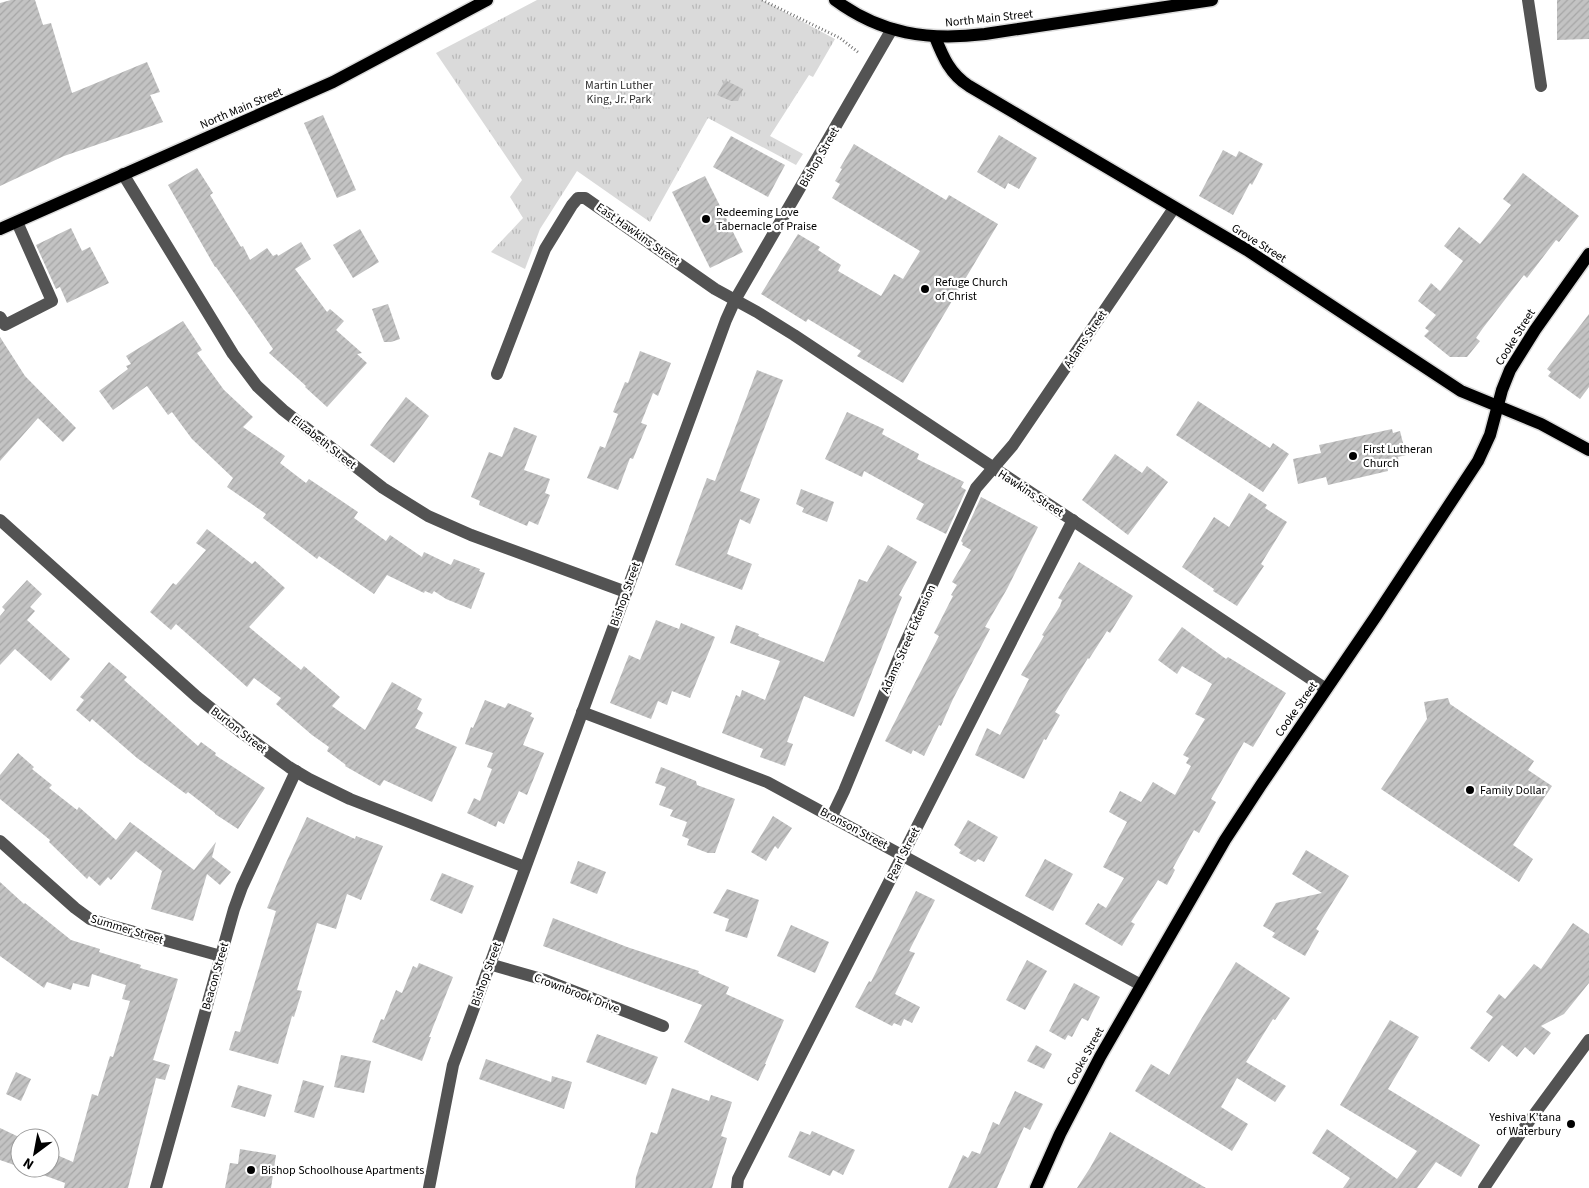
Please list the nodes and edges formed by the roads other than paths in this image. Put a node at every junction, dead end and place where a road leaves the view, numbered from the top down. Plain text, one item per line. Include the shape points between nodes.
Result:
1 (487, 0) edge
2 (835, 0) edge
3 (1212, 0) edge
4 (1528, 0) edge
5 (892, 29) junction
6 (935, 37) junction
7 (1541, 86) dead end
8 (123, 174) junction
9 (1174, 208) junction
10 (17, 222) junction
11 (0, 230) edge
12 (1587, 261) edge
13 (735, 300) junction
14 (0, 317) edge
15 (497, 374) dead end
16 (1498, 407) junction
17 (1589, 450) edge
18 (993, 468) junction
19 (0, 520) edge
20 (1073, 520) junction
21 (626, 592) junction
22 (1326, 689) junction
23 (582, 712) junction
24 (296, 771) junction
25 (832, 816) junction
26 (0, 841) edge
27 (903, 854) junction
28 (525, 867) junction
29 (221, 956) junction
30 (489, 964) junction
31 (1141, 985) junction
32 (663, 1026) dead end
33 (1589, 1040) edge
34 (156, 1188) edge
35 (429, 1188) edge
36 (737, 1188) edge
37 (1036, 1188) edge
38 (1484, 1188) edge

1 - 8 main road, North Main Street via 333,82
2 - 5 main road, North Main Street via 869,21
3 - 6 main road, North Main Street via 985,34
4 - 7 street
5 - 6 main road, North Main Street
5 - 13 street, Bishop Street
6 - 9 main road, Grove Street via 948,67 962,82
8 - 10 main road, North Main Street
8 - 21 street, Elizabeth Street via 233,354 257,386 283,410 383,488 428,516
9 - 16 main road, Grove Street via 1247,250 1446,382
9 - 18 street, Adams Street via 1014,445
10 - 11 main road, North Main Street
10 - 14 street via 52,301 4,325
12 - 16 main road, Cooke Street via 1534,330 1510,370
13 - 15 street, East Hawkins Street via 589,199 578,198 545,250
13 - 18 street, Hawkins Street via 794,335
13 - 21 street, Bishop Street
16 - 17 main road, Grove Street via 1541,424
16 - 22 main road, Cooke Street via 1478,461
18 - 20 street, Hawkins Street
18 - 25 street, Adams Street Extension via 973,495 903,648
19 - 24 street, Burton Street via 197,697
20 - 22 street, Hawkins Street
20 - 27 street, Pearl Street
21 - 23 street, Bishop Street
22 - 31 main road, Cooke Street via 1260,785
23 - 25 street, Bronson Street via 754,776
23 - 28 street, Bishop Street
24 - 28 street, Burton Street via 350,799
24 - 29 street, Beacon Street via 238,898
25 - 27 street, Bronson Street
26 - 29 street, Summer Street via 90,918
27 - 31 street, Bronson Street
27 - 36 street, Pearl Street via 738,1179
28 - 30 street, Bishop Street
29 - 34 street, Beacon Street
30 - 32 street, Crownbrook Drive via 545,980
30 - 35 street, Bishop Street via 453,1065
31 - 37 main road, Cooke Street via 1080,1094
33 - 38 street

